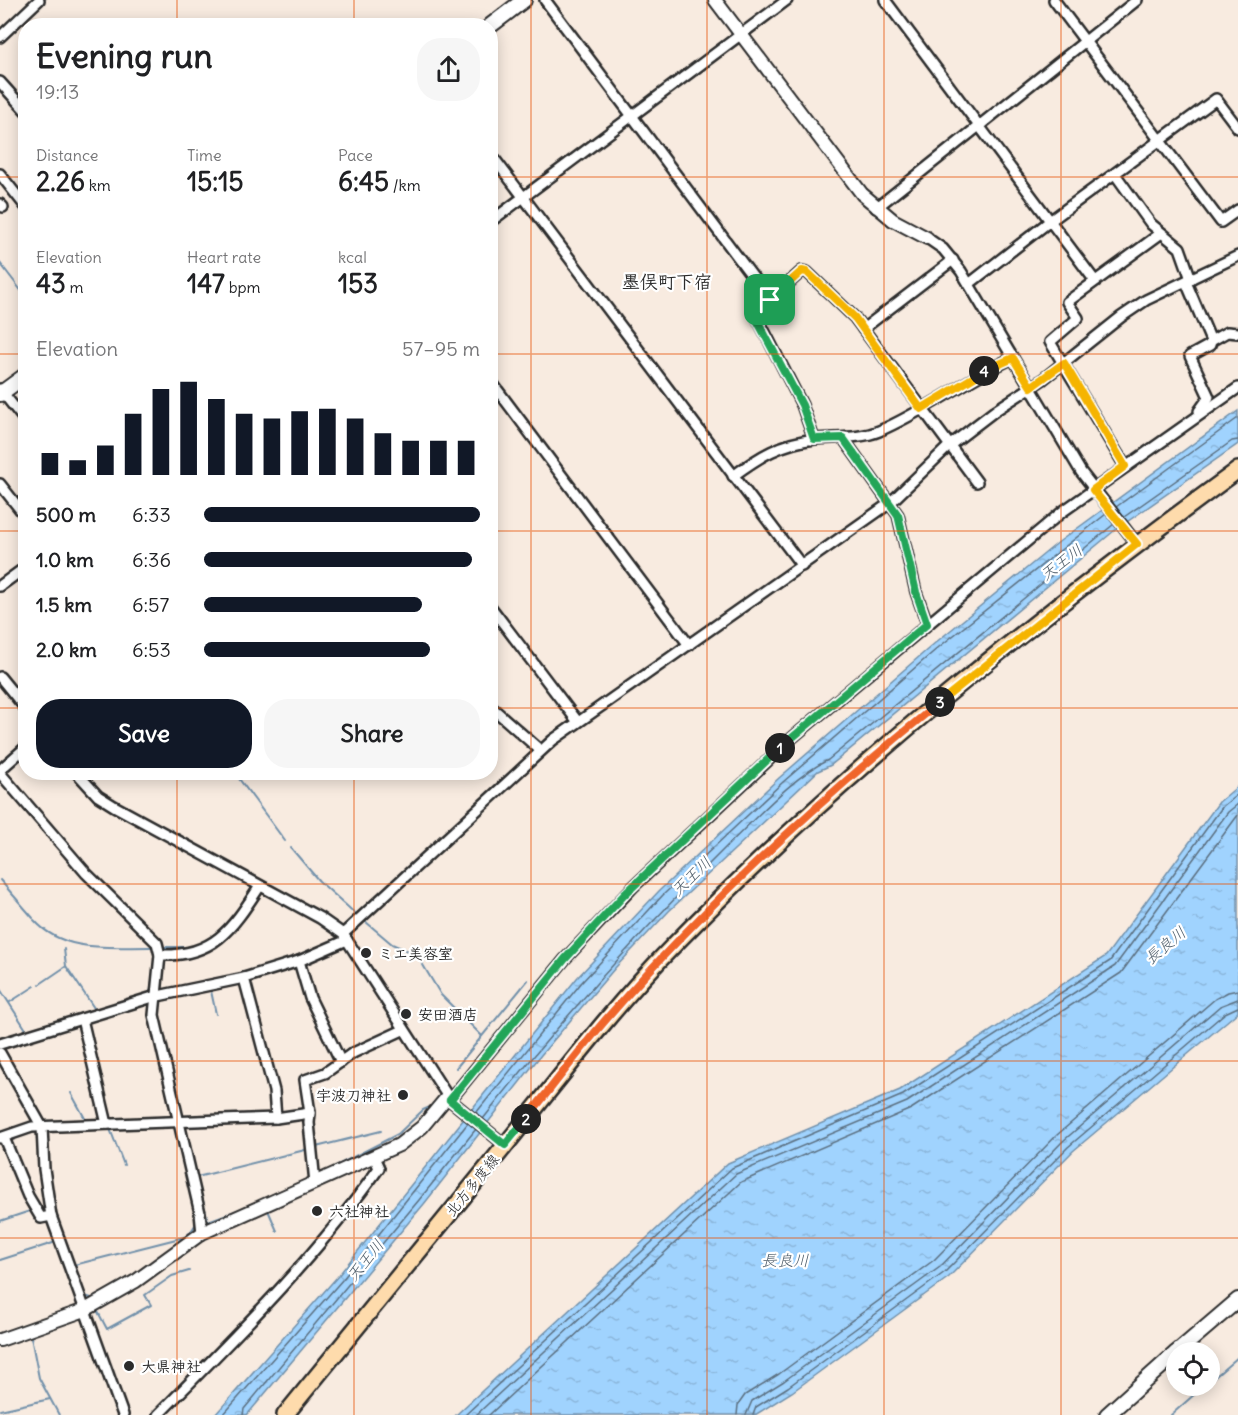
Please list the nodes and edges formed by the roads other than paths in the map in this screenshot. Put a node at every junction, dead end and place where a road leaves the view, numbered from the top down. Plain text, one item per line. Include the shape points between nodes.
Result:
1 (39, 0) edge
2 (524, 0) edge
3 (545, 0) edge
4 (715, 0) edge
5 (787, 0) edge
6 (885, 0) edge
7 (1054, 0) edge
8 (1137, 0) edge
9 (20, 18) edge
10 (18, 20) edge
11 (498, 20) edge
12 (740, 34) junction
13 (0, 37) edge
14 (1085, 41) junction
15 (0, 82) edge
16 (18, 100) edge
17 (632, 117) junction
18 (978, 125) junction
19 (1238, 128) edge
20 (1160, 142) junction
21 (498, 163) edge
22 (0, 174) edge
23 (1115, 174) junction
24 (18, 197) edge
25 (524, 197) junction
26 (876, 208) junction
27 (1238, 210) edge
28 (498, 216) edge
29 (1050, 221) junction
30 (1160, 234) junction
31 (927, 238) joint
32 (1238, 256) edge
33 (953, 260) junction
34 (1189, 280) junction
35 (1095, 281) junction
36 (969, 284) junction
37 (770, 300) junction
38 (863, 329) junction
39 (1238, 333) edge
40 (1211, 341) junction
41 (1013, 358) junction
42 (1064, 363) junction
43 (18, 380) edge
44 (1031, 387) junction
45 (1238, 388) edge
46 (1, 391) edge
47 (498, 391) edge
48 (921, 409) junction
49 (18, 412) edge
50 (1198, 417) junction
51 (843, 438) junction
52 (814, 439) junction
53 (949, 446) junction
54 (1125, 466) junction
55 (1238, 470) edge
56 (733, 476) junction
57 (977, 482) dead end
58 (0, 484) edge
59 (1095, 493) junction
60 (890, 503) junction
61 (18, 507) edge
62 (1133, 540) junction
63 (802, 566) junction
64 (18, 573) edge
65 (0, 586) edge
66 (498, 617) edge
67 (927, 624) junction
68 (688, 645) junction
69 (0, 677) edge
70 (18, 699) edge
71 (498, 713) edge
72 (578, 722) junction
73 (540, 750) junction
74 (18, 754) edge
75 (0, 771) edge
76 (83, 780) edge
77 (260, 886) junction
78 (345, 937) junction
79 (160, 955) junction
80 (299, 961) junction
81 (244, 978) junction
82 (153, 997) junction
83 (82, 1019) junction
84 (403, 1030) junction
85 (0, 1044) edge
86 (0, 1053) edge
87 (341, 1062) junction
88 (451, 1101) junction
89 (310, 1113) junction
90 (276, 1118) junction
91 (180, 1121) junction
92 (107, 1124) junction
93 (42, 1127) junction
94 (2, 1138) edge
95 (500, 1141) junction
96 (374, 1157) junction
97 (315, 1183) junction
98 (51, 1216) junction
99 (202, 1233) junction
100 (1238, 1300) edge
101 (85, 1310) junction
102 (0, 1340) edge
103 (1189, 1342) edge
104 (1166, 1362) edge
105 (123, 1415) edge
106 (158, 1415) edge
107 (285, 1415) edge
108 (1107, 1415) edge

1 - 9 street
2 - 11 main road
3 - 17 street
4 - 12 street
5 - 12 street
6 - 18 street
7 - 14 street
8 - 14 street
10 - 13 street
12 - 17 street
12 - 26 street via 847,176
14 - 18 street
14 - 20 street
15 - 16 street
17 - 25 street
17 - 37 street
18 - 26 street
18 - 29 street
19 - 20 street via 1216,99
20 - 23 street
20 - 27 street via 1221,222
21 - 25 street
22 - 24 street
23 - 29 street
23 - 30 street
25 - 28 street
25 - 56 street
26 - 31 street
29 - 35 street
29 - 36 street
30 - 34 street via 1180,248
30 - 35 street
31 - 33 street
32 - 34 street
33 - 36 street
33 - 38 street
34 - 40 street
34 - 42 street via 1120,317
35 - 42 street via 1067,302 1078,318 1050,342
36 - 41 street
37 - 38 street via 802,271 807,272
37 - 52 street via 755,314 802,405
38 - 48 street
39 - 40 street via 1227,332
40 - 50 street via 1190,356 1209,398
41 - 44 street
41 - 48 street
42 - 44 street
42 - 54 street
43 - 46 main road
44 - 53 street
44 - 59 street
45 - 50 street
46 - 49 street
47 - 68 street
48 - 51 street via 877,432
48 - 53 street
50 - 54 street
51 - 52 street
51 - 60 street
52 - 56 street via 765,452
53 - 57 street
53 - 60 street
54 - 59 street
55 - 62 main road, 北方多度線
56 - 63 street
58 - 61 street
59 - 62 street
59 - 67 street
60 - 63 street
60 - 67 street via 898,515
62 - 95 main road, 北方多度線 via 808,816 674,945
63 - 68 street
64 - 65 street
66 - 72 street
67 - 88 street via 792,738 633,887 565,959
68 - 72 street
69 - 70 street
71 - 73 street
72 - 73 street
73 - 78 street
74 - 75 street
75 - 79 street via 86,873 157,943
76 - 77 street via 114,806
77 - 78 street via 320,918
77 - 79 street via 236,923 213,945 171,956
78 - 80 street
78 - 84 street
79 - 82 street
80 - 81 street
80 - 87 street via 310,998
81 - 82 street
81 - 90 street via 274,1090
82 - 83 street
82 - 91 street
83 - 85 street
83 - 92 street
84 - 87 street
84 - 88 street
86 - 93 street
87 - 89 street via 305,1080
88 - 95 street
88 - 96 street via 411,1137
89 - 90 street
89 - 97 street
90 - 91 street
91 - 92 street
91 - 99 street
92 - 93 street
93 - 94 street
93 - 98 street
94 - 98 street via 41,1218
95 - 107 main road, 北方多度線
96 - 97 street
96 - 106 street via 379,1168 348,1209 275,1295
97 - 99 street
98 - 101 street
99 - 101 street via 136,1281
100 - 103 main road
101 - 102 street
101 - 105 street
104 - 108 main road

